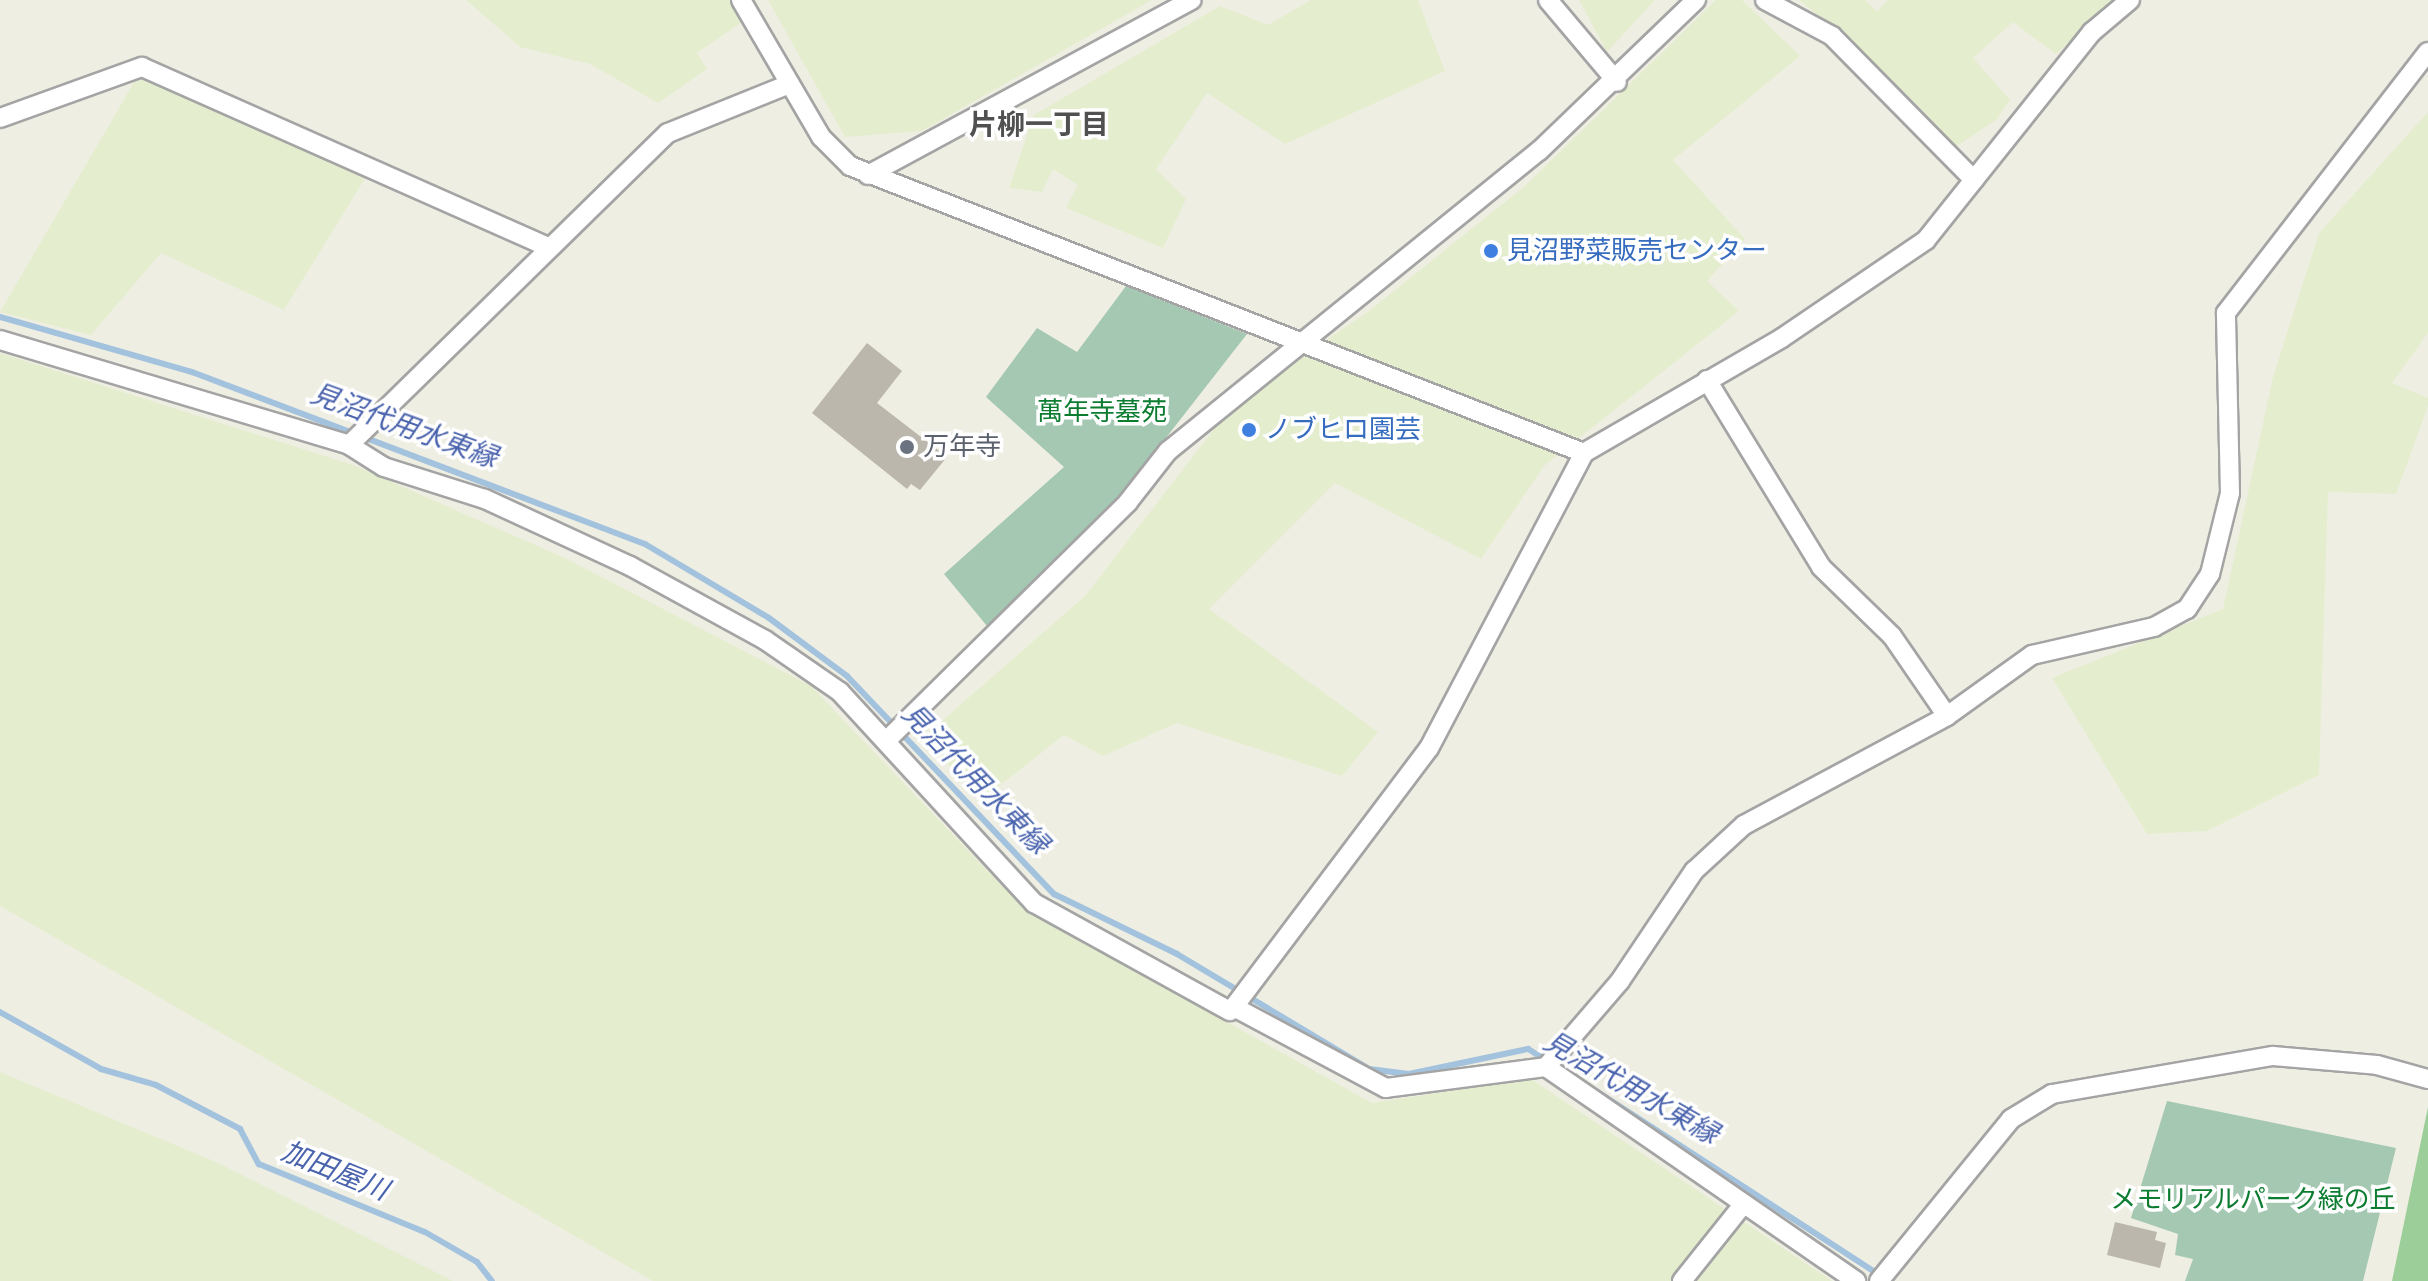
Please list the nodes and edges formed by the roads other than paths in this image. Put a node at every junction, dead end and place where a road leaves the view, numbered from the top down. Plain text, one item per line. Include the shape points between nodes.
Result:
1 (741, 0) edge
2 (1192, 0) edge
3 (1548, 0) edge
4 (1696, 0) edge
5 (1765, 0) edge
6 (2130, 0) edge
7 (2428, 52) edge
8 (1617, 82) junction
9 (789, 84) junction
10 (0, 118) edge
11 (868, 175) junction
12 (1974, 180) junction
13 (549, 247) junction
14 (0, 340) edge
15 (1305, 342) junction
16 (1707, 380) junction
17 (349, 445) junction
18 (1584, 453) junction
19 (1947, 716) junction
20 (888, 739) junction
21 (1230, 1011) dead end
22 (1546, 1067) junction
23 (2428, 1079) edge
24 (1741, 1207) junction
25 (1682, 1281) edge
26 (1856, 1281) edge
27 (1879, 1281) edge

1 - 9 street
2 - 11 street
3 - 8 street
4 - 8 street
5 - 12 street via 1832,36
6 - 12 street via 2092,32
7 - 19 street via 2226,313 2230,493 2210,574 2187,609 2154,627 2032,655
8 - 15 street
9 - 11 street via 821,137
9 - 13 street via 668,133
10 - 13 street via 142,67
11 - 15 street
12 - 16 street via 1926,240 1879,276
13 - 17 street
14 - 17 street
15 - 18 street
15 - 20 street via 1168,451 1128,502
16 - 18 street
16 - 19 street via 1821,567 1892,636
17 - 20 street via 384,467 485,499 630,566 765,640 840,692
18 - 22 street via 1429,748 1234,1007 1386,1088
19 - 22 street via 1744,825 1694,871 1620,981
20 - 21 street via 1034,903
22 - 24 street
23 - 27 street via 2377,1065 2273,1056 2052,1094 2011,1119
24 - 25 street
24 - 26 street

